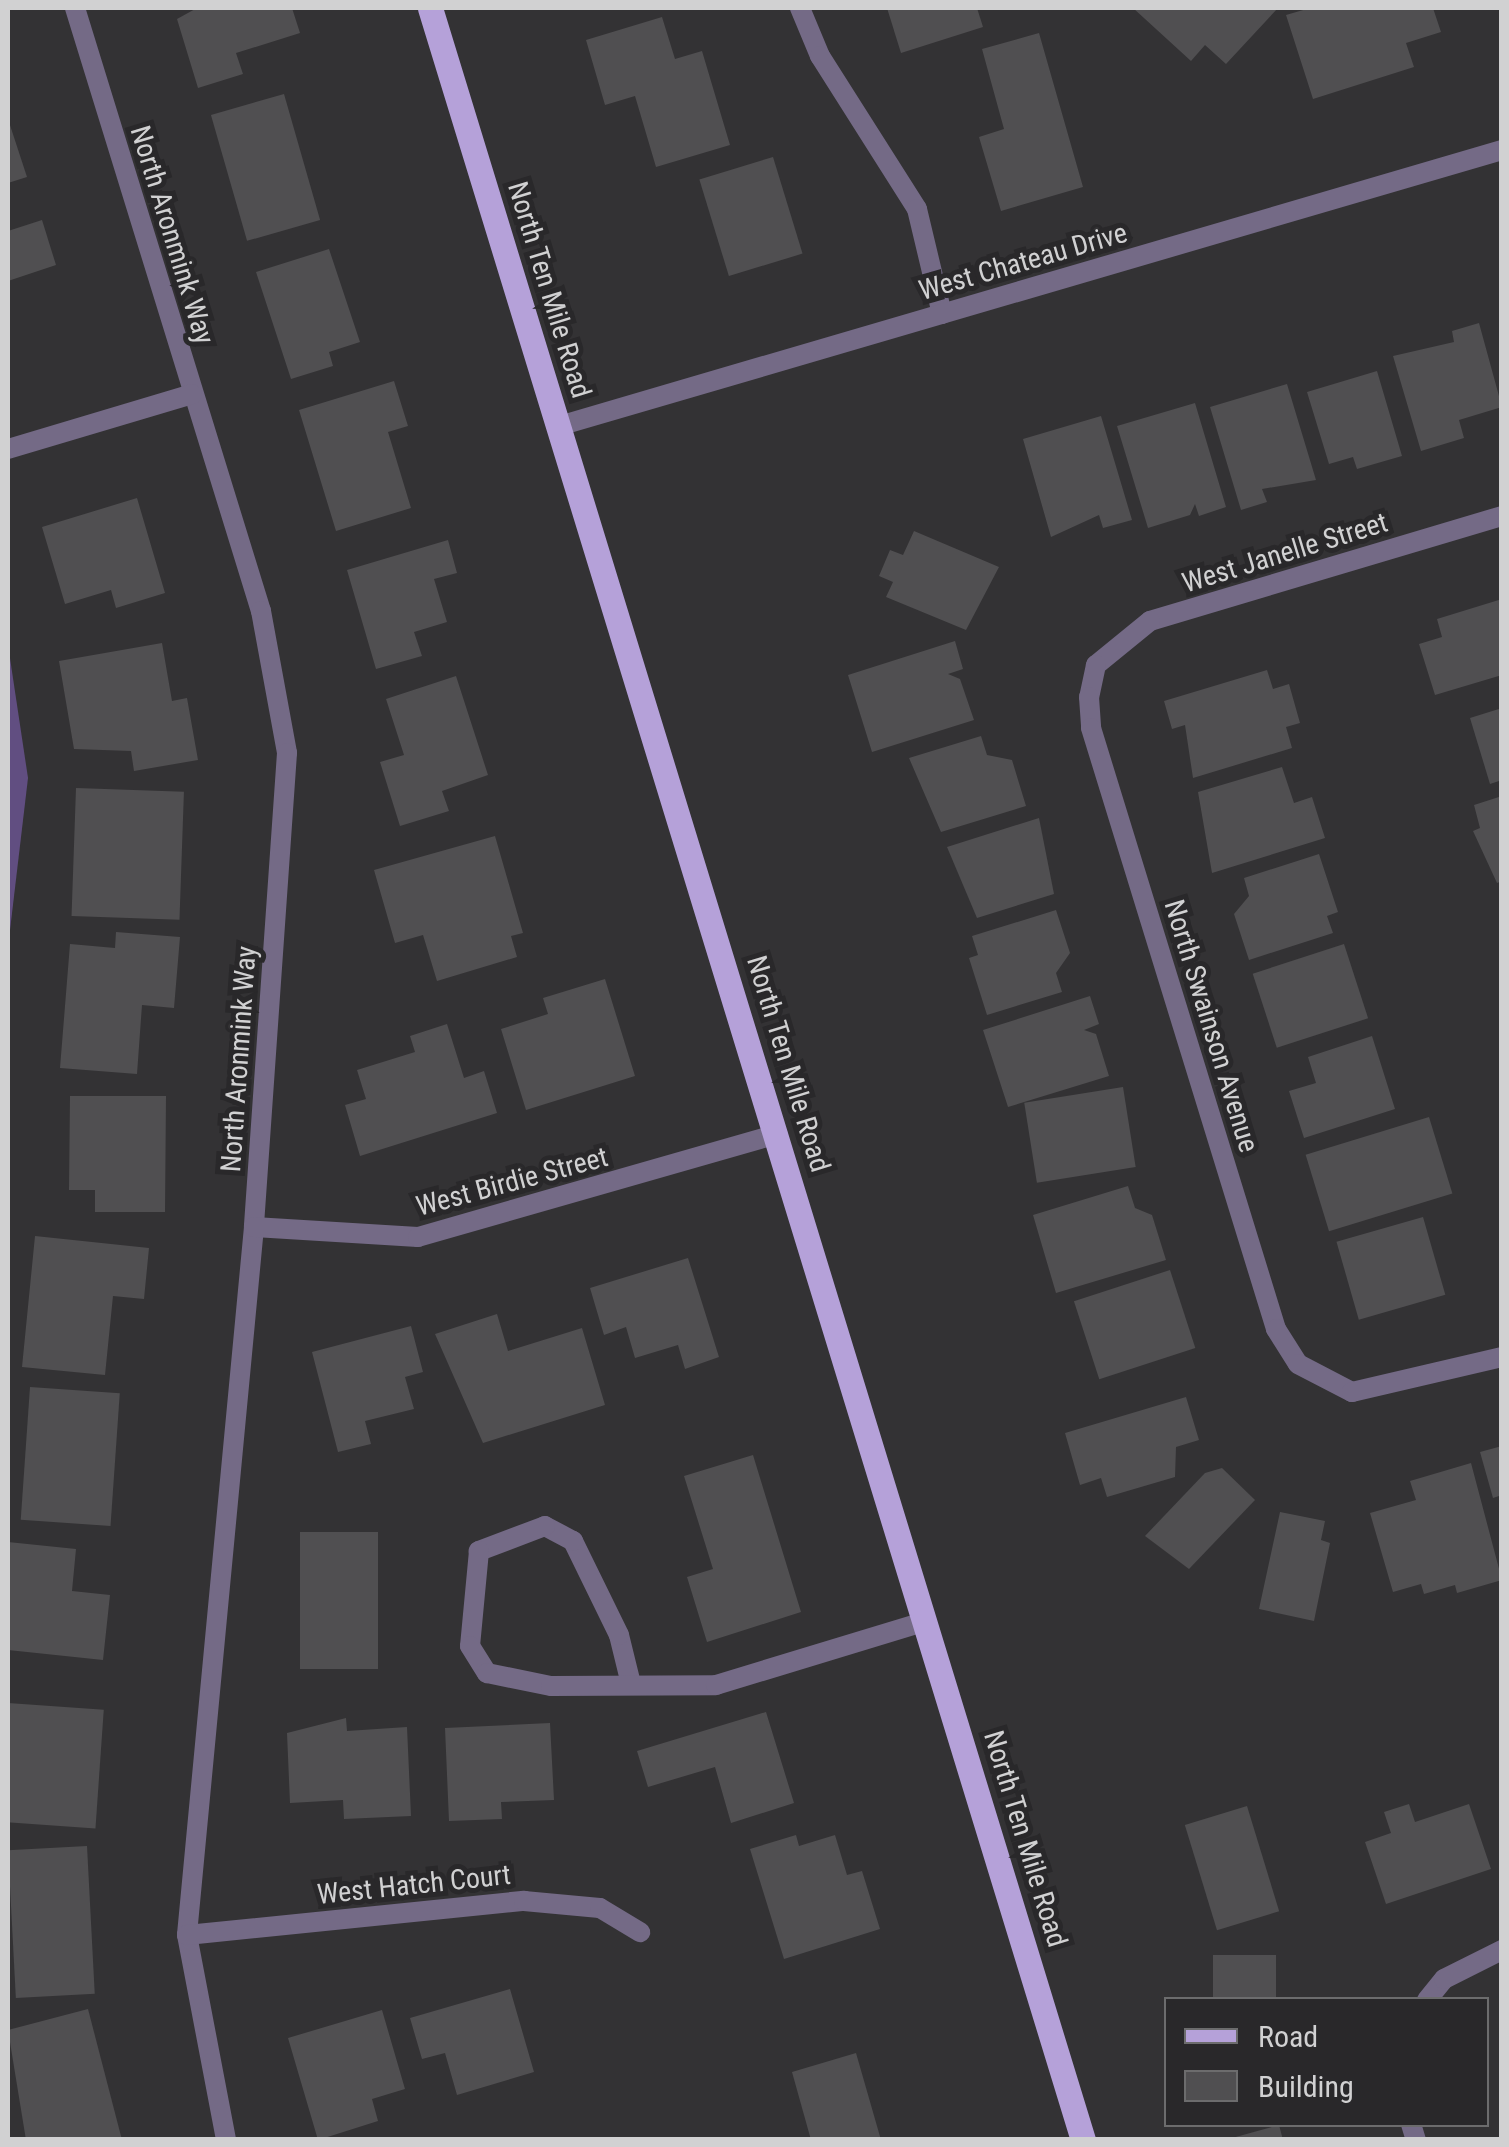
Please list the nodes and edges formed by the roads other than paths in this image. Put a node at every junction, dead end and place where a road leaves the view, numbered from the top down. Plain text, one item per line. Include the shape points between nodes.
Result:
1 (74, 8) edge
2 (430, 8) edge
3 (800, 8) edge
4 (1502, 150) edge
5 (942, 314) junction
6 (192, 394) junction
7 (560, 426) junction
8 (8, 449) edge
9 (1502, 516) edge
10 (1096, 665) joint
11 (778, 1134) junction
12 (254, 1227) junction
13 (1502, 1357) edge
14 (927, 1621) junction
15 (631, 1684) junction
16 (640, 1932) dead end
17 (187, 1935) junction
18 (1502, 1950) edge
19 (1429, 1997) edge
20 (226, 2140) edge
21 (1083, 2140) edge

1 - 6 street, North Aronmink Way
2 - 7 main road, North Ten Mile Road
3 - 5 street via 820,56 918,208
4 - 5 street, West Chateau Drive
5 - 7 street, West Chateau Drive
6 - 8 street
6 - 12 street, North Aronmink Way via 266,627 287,753
7 - 11 main road, North Ten Mile Road
9 - 10 street, West Janelle Street via 1150,622
10 - 13 street, North Swainson Avenue via 1091,728 1276,1329 1325,1384 1380,1392
11 - 12 street, West Birdie Street via 434,1234 373,1239
11 - 14 main road, North Ten Mile Road
12 - 17 street, North Aronmink Way
14 - 15 street via 716,1685
14 - 21 main road, North Ten Mile Road
15 - 15 street via 552,1686 487,1673 470,1646 479,1552 545,1526 573,1542 619,1635
16 - 17 street, West Hatch Court via 600,1908 524,1901
17 - 20 street, North Aronmink Way
18 - 19 street via 1444,1979

